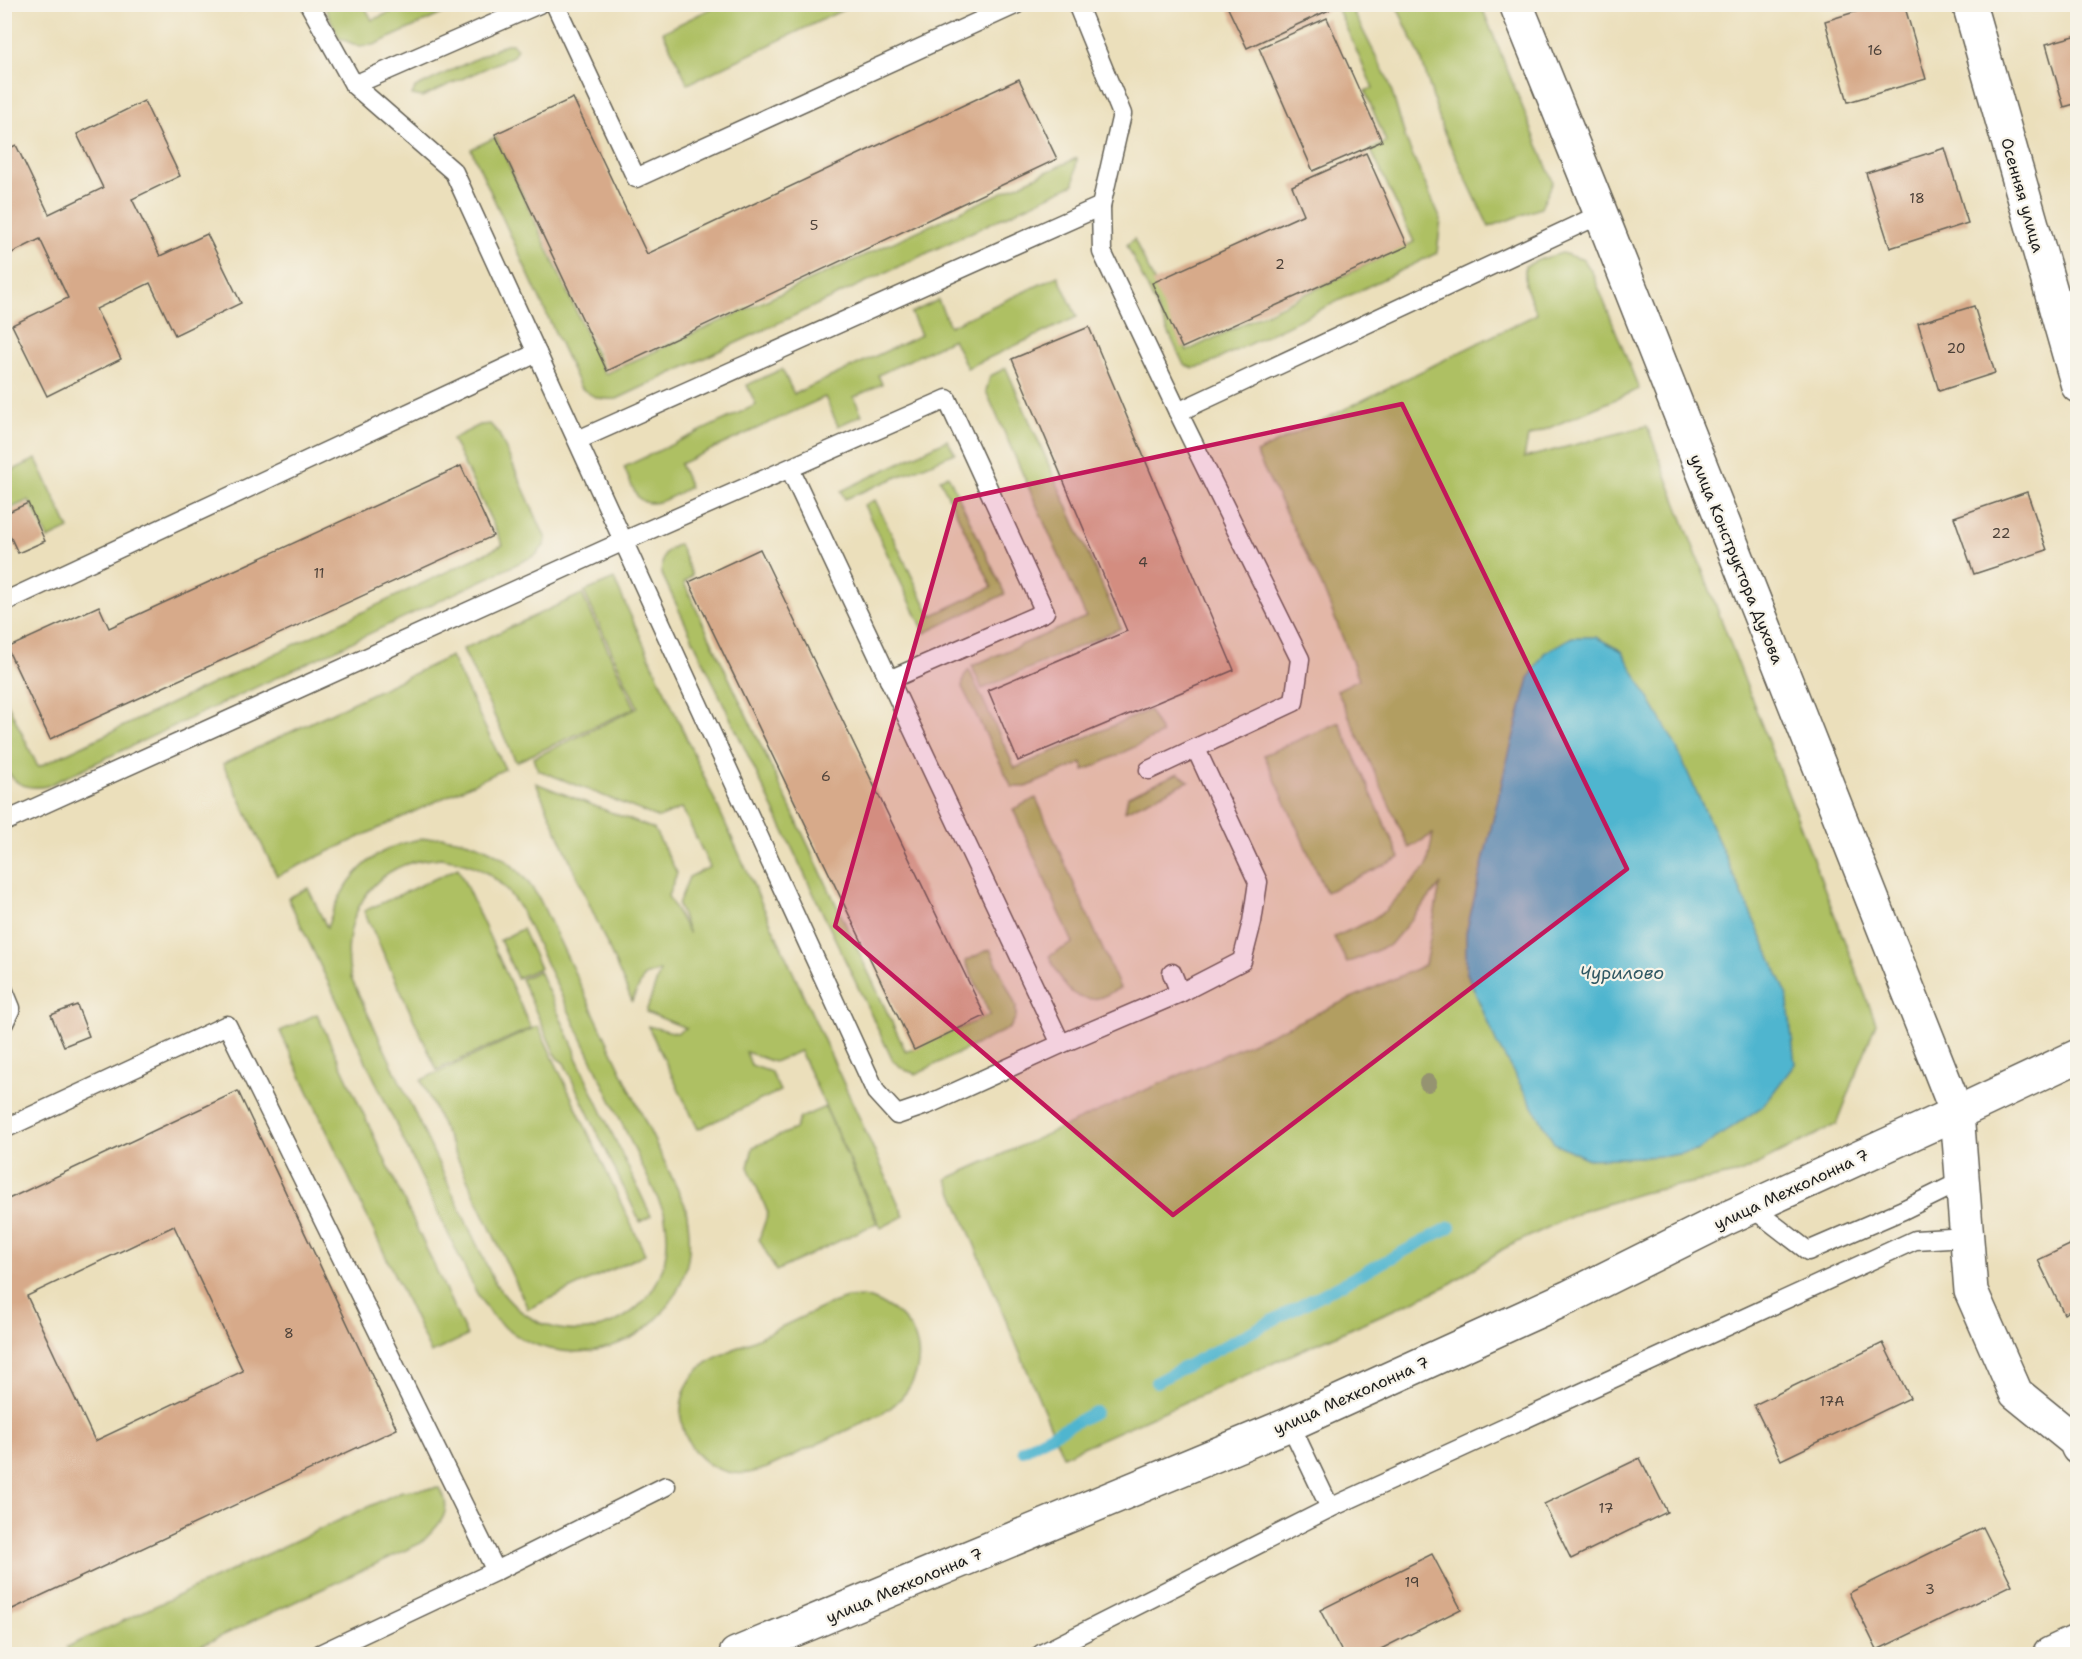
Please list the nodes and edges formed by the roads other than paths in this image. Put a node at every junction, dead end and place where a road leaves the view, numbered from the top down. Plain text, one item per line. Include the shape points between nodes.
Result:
1 (309, 4) edge
2 (539, 4) edge
3 (555, 4) edge
4 (1017, 4) edge
5 (1077, 4) edge
6 (1516, 4) edge
7 (1969, 4) edge
8 (354, 85) junction
9 (1101, 206) junction
10 (1601, 214) junction
11 (537, 353) junction
12 (2078, 386) edge
13 (1178, 412) junction
14 (578, 440) junction
15 (790, 469) junction
16 (624, 541) junction
17 (4, 602) edge
18 (889, 680) junction
19 (1196, 749) junction
20 (1149, 770) dead end
21 (4, 822) edge
22 (1172, 973) dead end
23 (4, 991) edge
24 (1180, 993) junction
25 (4, 1023) edge
26 (1060, 1044) junction
27 (2078, 1056) edge
28 (1957, 1113) junction
29 (4, 1129) edge
30 (1962, 1181) junction
31 (1751, 1207) junction
32 (1967, 1237) junction
33 (1290, 1424) junction
34 (2078, 1448) edge
35 (666, 1486) dead end
36 (1330, 1508) junction
37 (496, 1571) junction
38 (2078, 1641) edge
39 (320, 1654) edge
40 (736, 1654) edge
41 (1041, 1654) edge
42 (2050, 1654) edge

1 - 8 lane
2 - 8 lane
3 - 4 lane via 636,178
5 - 9 lane via 1122,114
6 - 10 street, улица Конструктора Духова
7 - 12 street, Осенняя улица
8 - 11 lane via 454,172
9 - 13 lane via 1102,252
9 - 14 lane
10 - 13 lane
10 - 28 street, улица Конструктора Духова
11 - 14 lane
11 - 17 lane
13 - 19 lane via 1300,659 1294,702
14 - 16 lane
15 - 16 lane
15 - 18 lane
15 - 18 lane via 947,399 1045,612
16 - 21 lane
16 - 26 lane via 876,1092 897,1115
18 - 26 lane
19 - 20 lane
19 - 24 lane via 1258,882 1242,961
22 - 24 lane
23 - 25 lane via 11,1008
24 - 26 lane
27 - 28 street, улица Мехколонна 7
28 - 30 street, улица Конструктора Духова
28 - 31 street, улица Мехколонна 7
29 - 37 lane via 227,1025
30 - 31 lane via 1808,1251
30 - 32 street, улица Конструктора Духова
31 - 33 street, улица Мехколонна 7 via 1569,1297
32 - 34 street, улица Конструктора Духова via 1971,1290 2016,1393 2075,1441
32 - 36 lane via 1915,1240
33 - 36 lane
33 - 40 street, улица Мехколонна 7
35 - 37 lane
36 - 41 lane
37 - 39 lane
38 - 42 street

